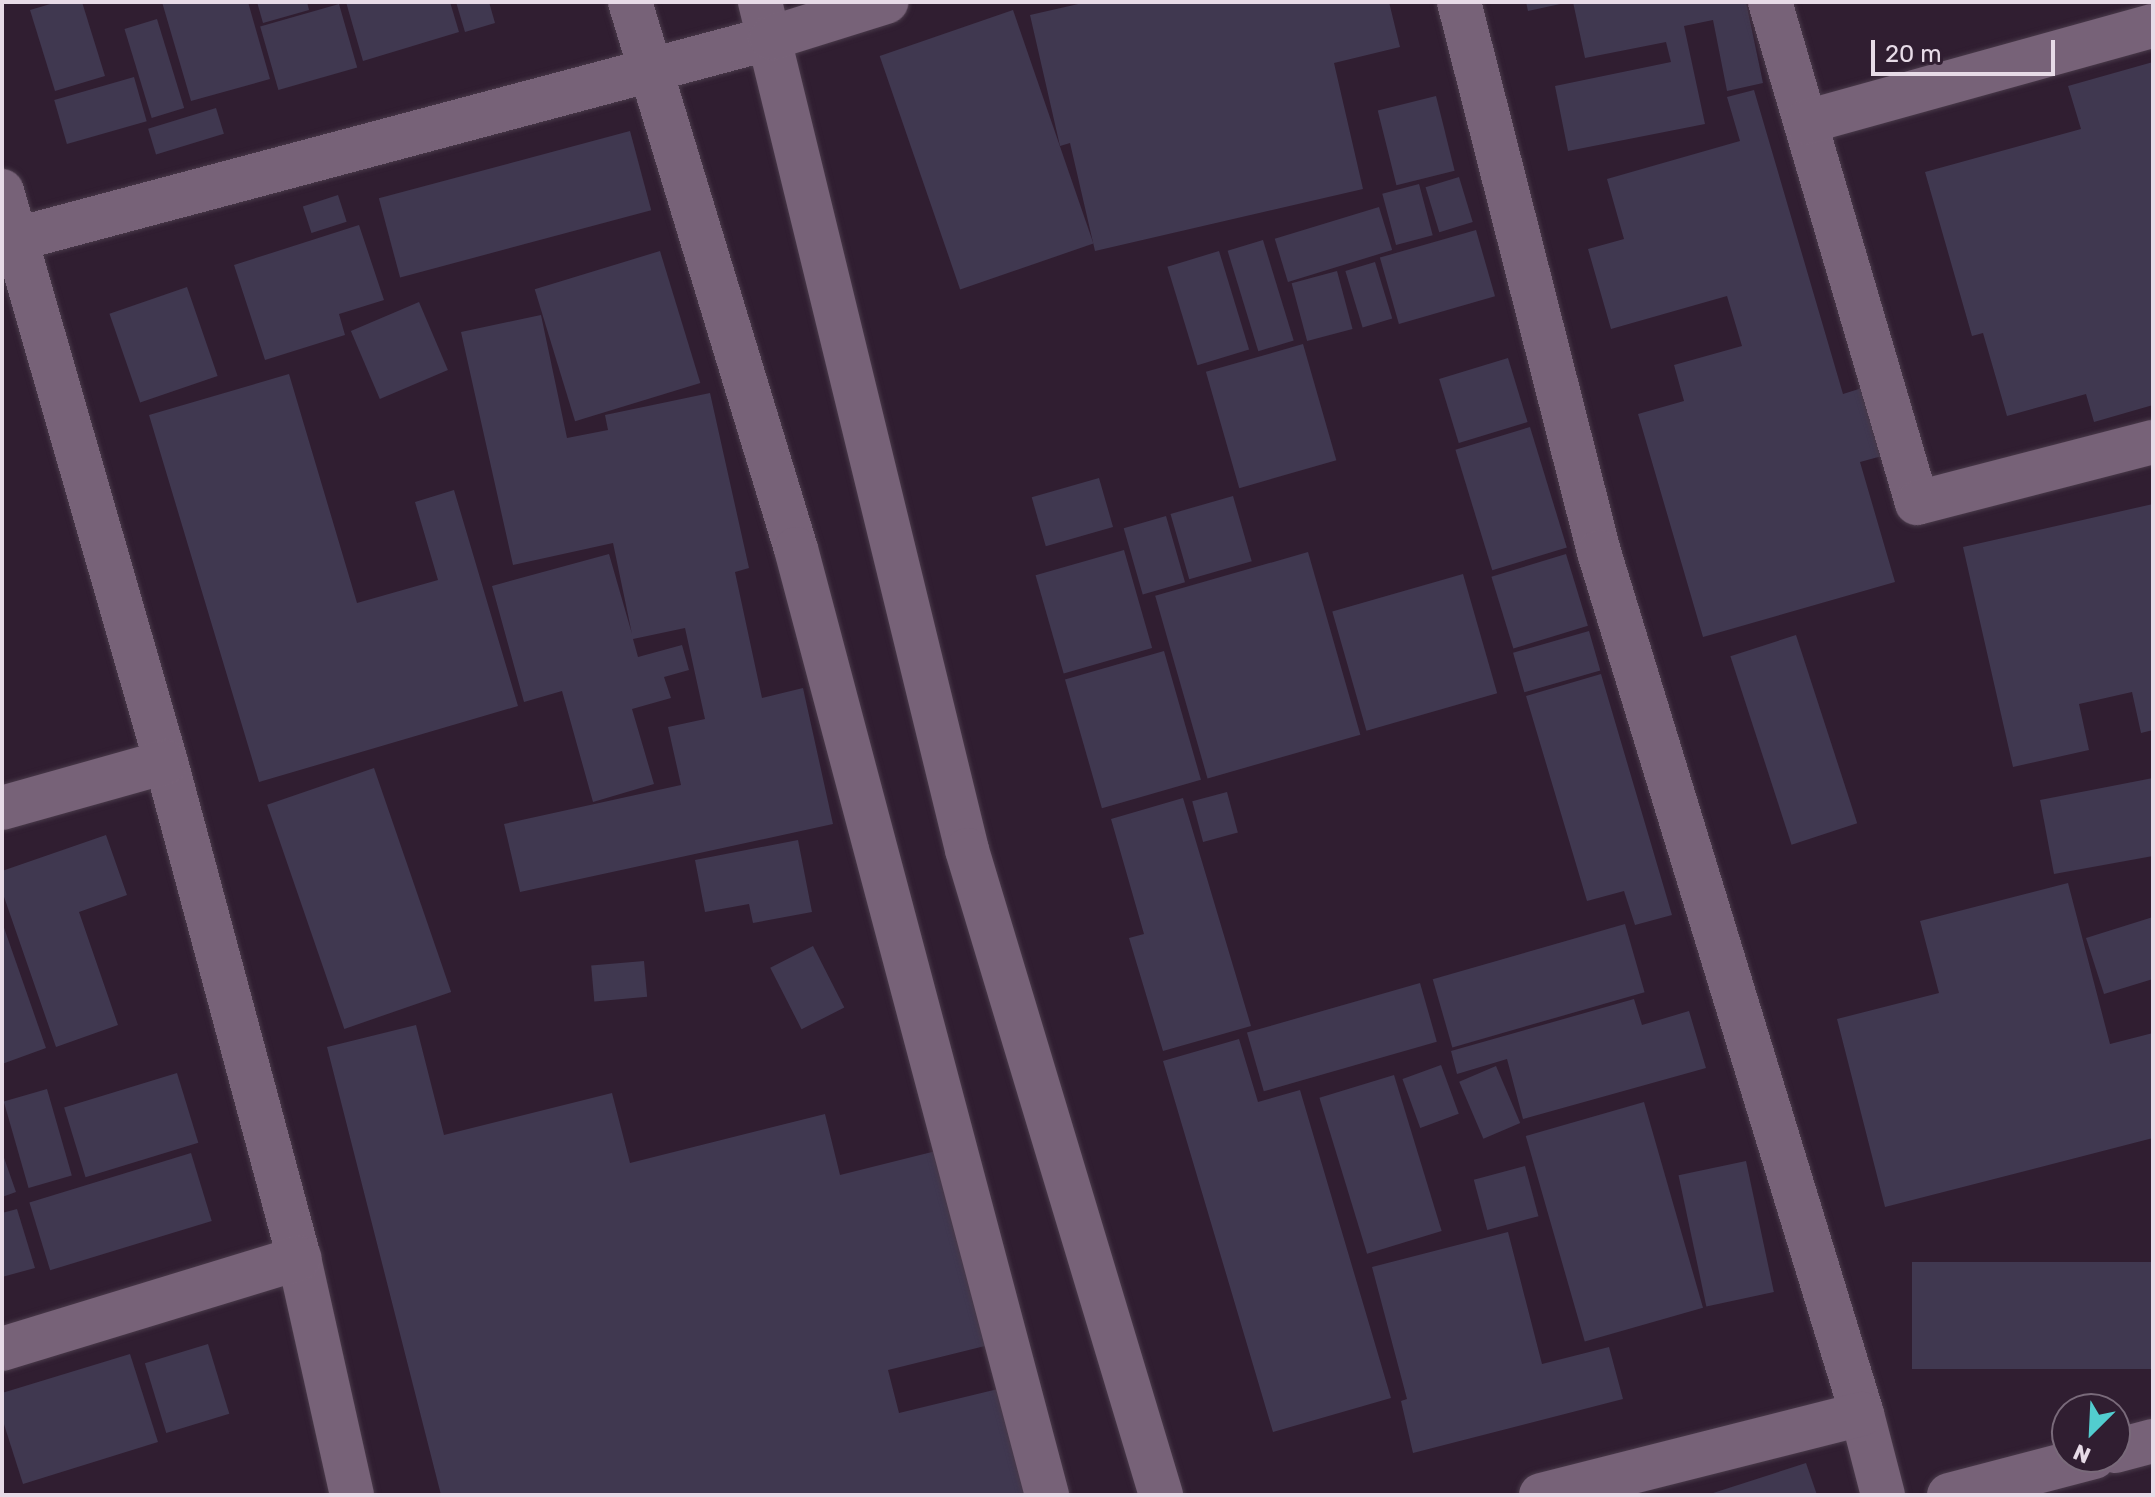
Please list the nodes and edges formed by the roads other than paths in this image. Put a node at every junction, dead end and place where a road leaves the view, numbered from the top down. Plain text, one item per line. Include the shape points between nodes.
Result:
1 (630, 2) edge
2 (886, 2) edge
3 (1459, 2) edge
4 (1770, 2) edge
5 (766, 20) edge
6 (2153, 26) edge
7 (650, 69) junction
8 (1806, 122) junction
9 (2, 191) edge
10 (10, 241) edge
11 (2153, 442) edge
12 (166, 762) junction
13 (2, 808) edge
14 (299, 1258) junction
15 (2, 1349) edge
16 (1862, 1414) junction
17 (2153, 1441) edge
18 (2131, 1447) edge
19 (2051, 1468) edge
20 (352, 1495) edge
21 (1047, 1495) edge
22 (1161, 1495) edge
23 (1541, 1495) edge
24 (1883, 1495) edge
25 (1949, 1495) edge

1 - 7 street
2 - 5 street
3 - 16 street via 1599,552
4 - 8 street
5 - 7 street
5 - 22 street via 967,850
6 - 8 street
7 - 10 street
7 - 21 street via 796,549
8 - 11 street via 1917,503
9 - 10 street
10 - 12 street
12 - 13 street
12 - 14 street
14 - 15 street
14 - 20 street
16 - 23 street
16 - 24 street
17 - 18 street
19 - 25 street

